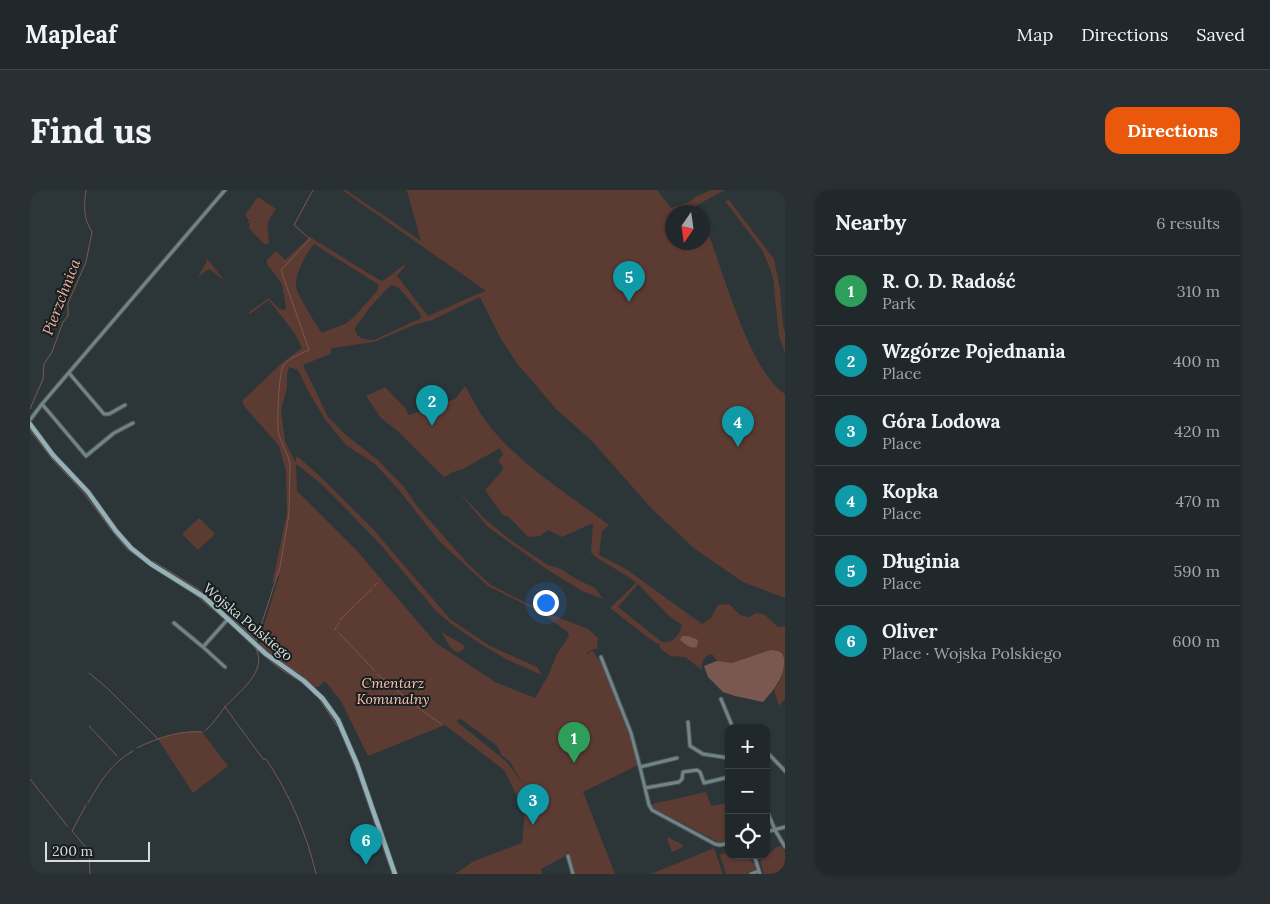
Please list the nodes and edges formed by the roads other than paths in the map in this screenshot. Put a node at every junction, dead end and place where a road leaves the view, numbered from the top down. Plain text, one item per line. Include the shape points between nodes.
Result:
1 (225, 190) edge
2 (69, 373) junction
3 (42, 404) junction
4 (125, 405) dead end
5 (30, 420) edge
6 (133, 423) dead end
7 (30, 424) edge
8 (228, 618) junction
9 (174, 623) dead end
10 (203, 647) junction
11 (601, 657) dead end
12 (225, 667) dead end
13 (721, 699) dead end
14 (688, 722) dead end
15 (731, 724) edge
16 (770, 755) edge
17 (725, 757) edge
18 (677, 758) dead end
19 (640, 766) junction
20 (785, 771) edge
21 (725, 778) edge
22 (645, 788) junction
23 (768, 814) edge
24 (785, 827) edge
25 (775, 830) junction
26 (770, 831) edge
27 (725, 844) edge
28 (785, 847) edge
29 (568, 856) dead end
30 (755, 859) edge
31 (760, 873) edge
32 (395, 874) edge
33 (573, 874) edge
34 (751, 874) edge

1 - 2 street
2 - 3 street
2 - 4 street via 104,414
3 - 5 street
3 - 6 street via 86,456 114,433
7 - 8 street, Wojska Polskiego via 131,548 202,596
8 - 10 street
8 - 32 street, Wojska Polskiego via 268,656 310,686 334,714 357,764
9 - 10 street
10 - 12 street
11 - 19 street via 628,724
13 - 15 street
14 - 17 street via 690,746 703,754
16 - 20 street
18 - 19 street
19 - 22 street
21 - 22 street via 704,783 697,770 683,772 679,782
22 - 27 street via 652,810 715,844
23 - 25 street
24 - 25 street
25 - 26 street
25 - 28 street
29 - 33 street
30 - 31 street
31 - 34 street

